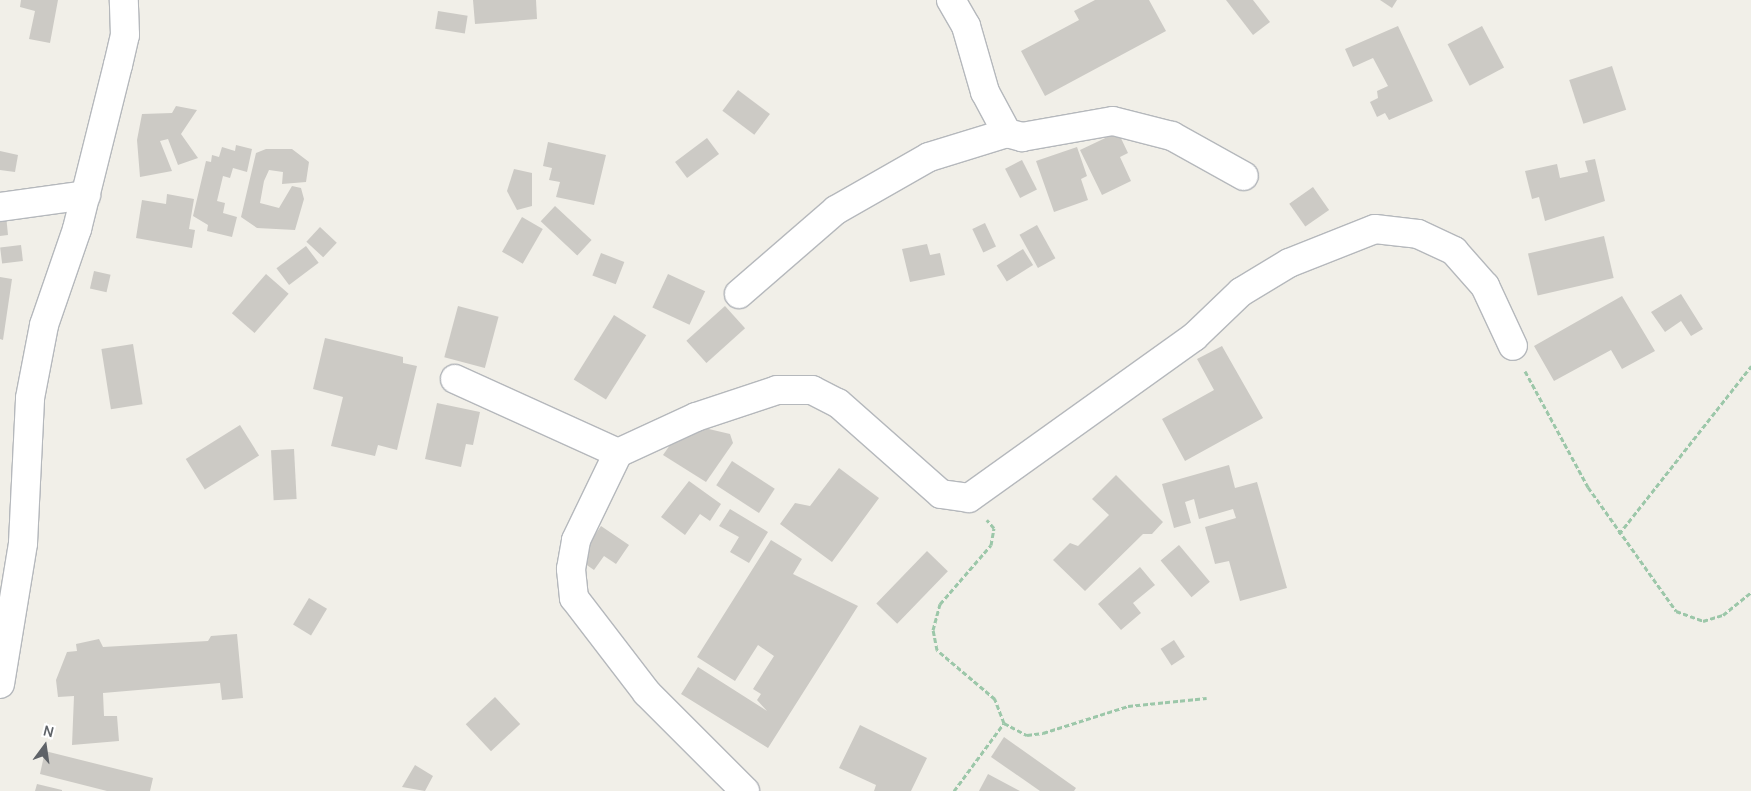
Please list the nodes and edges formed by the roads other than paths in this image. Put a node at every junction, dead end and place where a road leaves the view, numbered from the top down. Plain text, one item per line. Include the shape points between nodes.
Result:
1 (124, 0) edge
2 (951, 0) edge
3 (1007, 133) junction
4 (1244, 176) dead end
5 (86, 195) junction
6 (0, 207) edge
7 (739, 294) dead end
8 (1513, 346) road end
9 (454, 379) dead end
10 (618, 452) junction
11 (0, 684) edge
12 (745, 791) edge

1 - 5 street via 125,35
2 - 3 street via 966,26 985,92
3 - 4 street via 1022,137 1113,121 1172,136
3 - 7 street via 928,157 836,210
5 - 6 street
5 - 11 street via 44,325 30,398 23,543
8 - 10 street via 1485,286 1454,251 1418,234 1375,229 1289,263 1241,292 1194,337 969,498 941,494 838,402 812,390 777,390 696,417
9 - 10 street
10 - 12 street via 576,540 571,569 574,598 647,693

